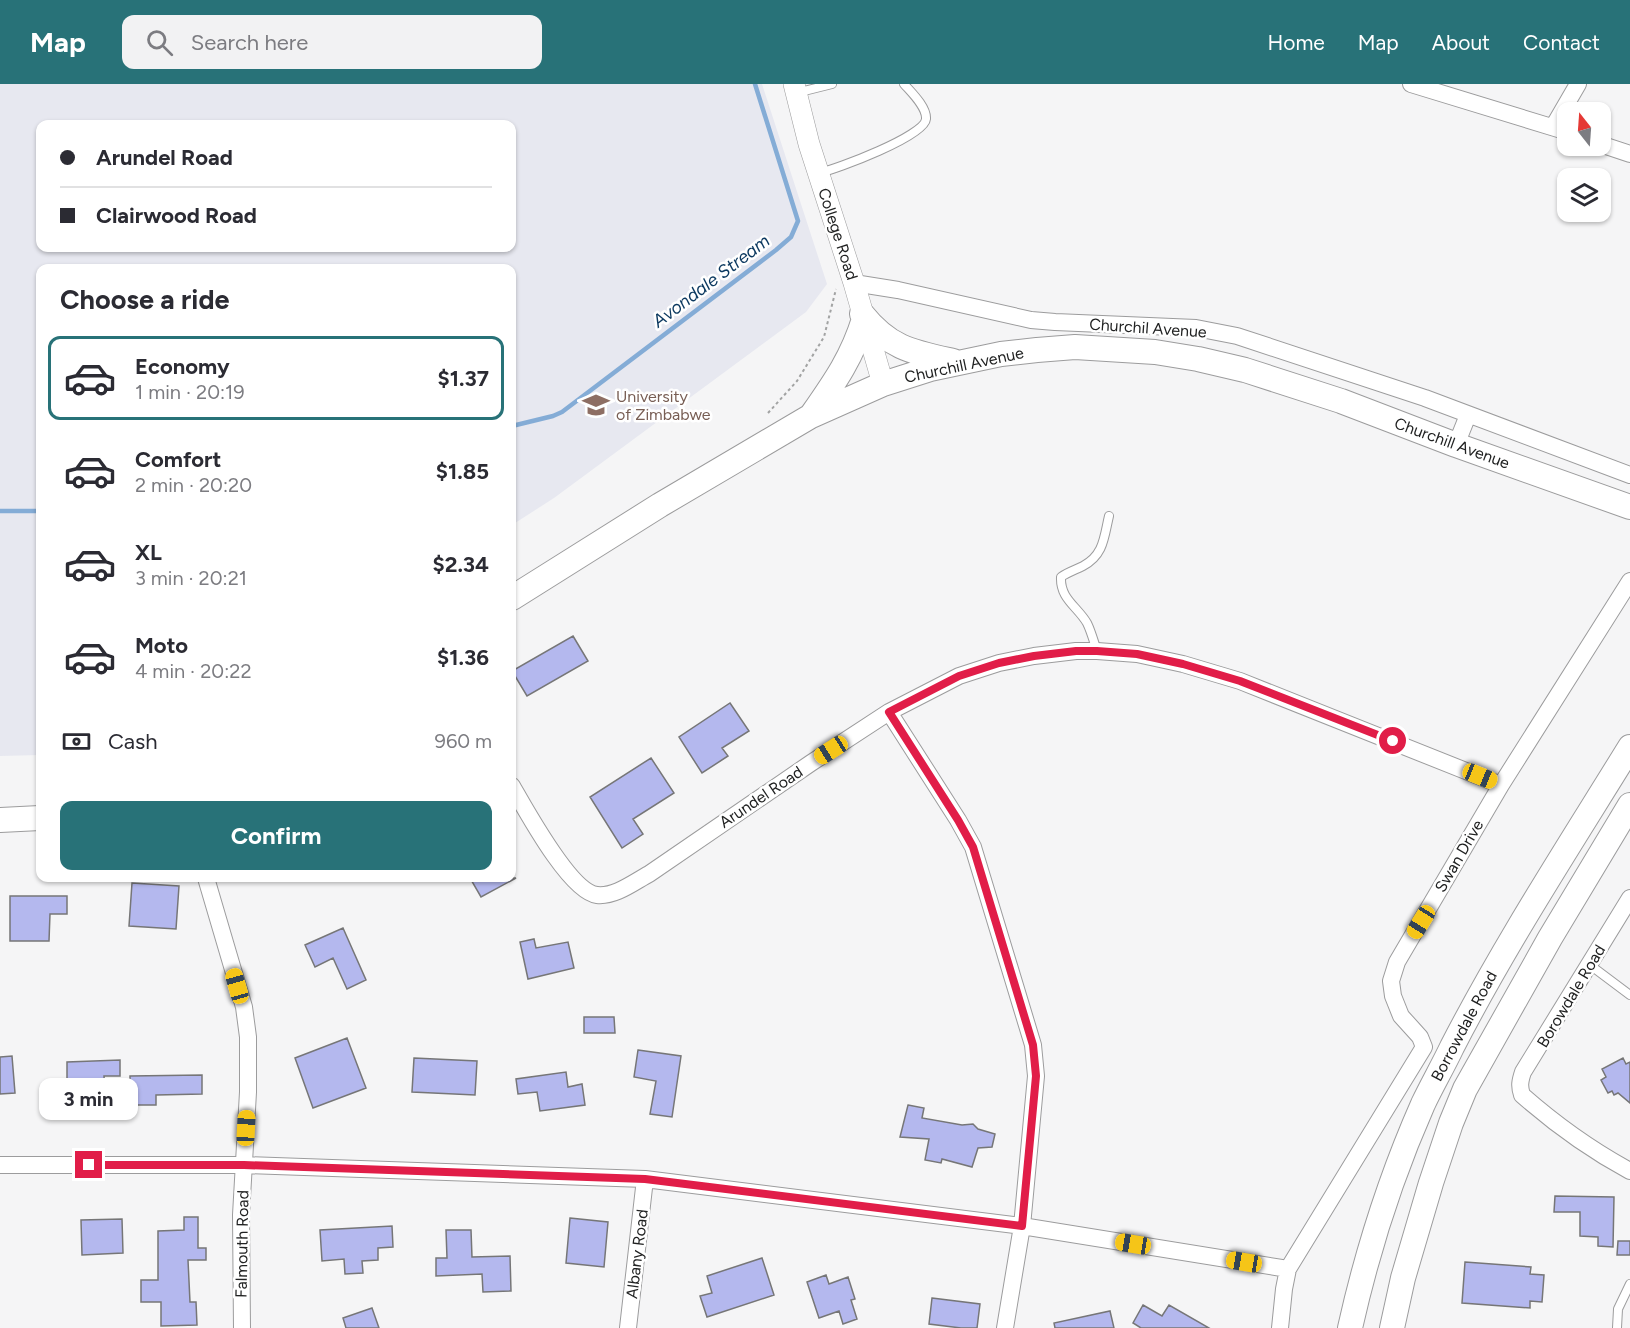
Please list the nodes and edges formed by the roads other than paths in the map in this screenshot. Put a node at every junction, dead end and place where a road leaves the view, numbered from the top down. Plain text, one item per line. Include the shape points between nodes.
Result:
1 (832, 84) edge
2 (904, 84) edge
3 (1411, 84) edge
4 (1578, 84) edge
5 (795, 88) edge
6 (1571, 102) edge
7 (1557, 128) edge
8 (1611, 148) edge
9 (1630, 154) edge
10 (819, 173) junction
11 (846, 284) junction
12 (863, 316) junction
13 (960, 363) junction
14 (883, 384) junction
15 (1468, 415) junction
16 (811, 416) junction
17 (1456, 445) junction
18 (1630, 475) edge
19 (1630, 507) edge
20 (1109, 516) dead end
21 (1630, 581) edge
22 (516, 595) edge
23 (1097, 651) junction
24 (889, 712) junction
25 (1630, 747) edge
26 (1501, 785) junction
27 (516, 799) edge
28 (1630, 805) edge
29 (36, 818) edge
30 (0, 820) edge
31 (207, 882) edge
32 (1628, 907) edge
33 (1590, 965) junction
34 (1630, 995) edge
35 (0, 1165) edge
36 (244, 1165) junction
37 (1630, 1171) edge
38 (645, 1179) junction
39 (1022, 1226) junction
40 (1288, 1269) junction
41 (1630, 1284) edge
42 (242, 1328) edge
43 (628, 1328) edge
44 (1005, 1328) edge
45 (1280, 1328) edge
46 (1350, 1328) edge
47 (1392, 1328) edge
48 (1617, 1328) edge

1 - 5 lane
2 - 10 lane via 926,115 922,127 862,158
3 - 7 street
4 - 6 street
5 - 10 street, College Road
8 - 9 street
10 - 11 street, College Road
11 - 12 street, College Road
11 - 15 street, Churchil Avenue via 898,290 1032,320 1196,328 1237,336
12 - 13 main road via 899,346
12 - 14 street, College Road
12 - 16 main road via 843,369
13 - 14 main road, Churchill Avenue
13 - 17 main road, Churchill Avenue via 1056,348 1113,348 1198,359 1341,401
14 - 16 main road, Churchill Avenue
15 - 17 street
15 - 18 street, Churchil Avenue
16 - 22 main road, Churchill Avenue
17 - 19 main road, Churchill Avenue
20 - 23 lane via 1102,548 1094,560 1061,577 1068,601 1088,625
21 - 26 street, Swan Drive
23 - 24 street, Arundel Road via 999,663 959,676
23 - 26 street, Arundel Road via 1137,654 1240,681
24 - 27 street, Arundel Road via 649,874 610,893 597,895 573,879
24 - 39 street via 973,847 1033,1045 1036,1076
25 - 46 main road, Borrowdale Road via 1480,992 1424,1103 1395,1174
26 - 40 street, Swan Drive via 1397,962 1391,981 1401,1016 1420,1036 1424,1047
28 - 47 main road, Borrowdale Road via 1465,1089 1431,1183
29 - 30 main road
31 - 36 street, Falmouth Road via 244,1007 248,1037
32 - 33 street, Borowdale Road
33 - 34 lane
33 - 37 street, Borowdale Road via 1524,1072 1520,1088 1522,1095 1541,1112
35 - 36 street
36 - 38 street
36 - 42 street, Falmouth Road
38 - 39 street
38 - 43 street, Albany Road
39 - 40 street
39 - 44 street
40 - 45 street, Swan Drive
41 - 48 lane via 1618,1309

